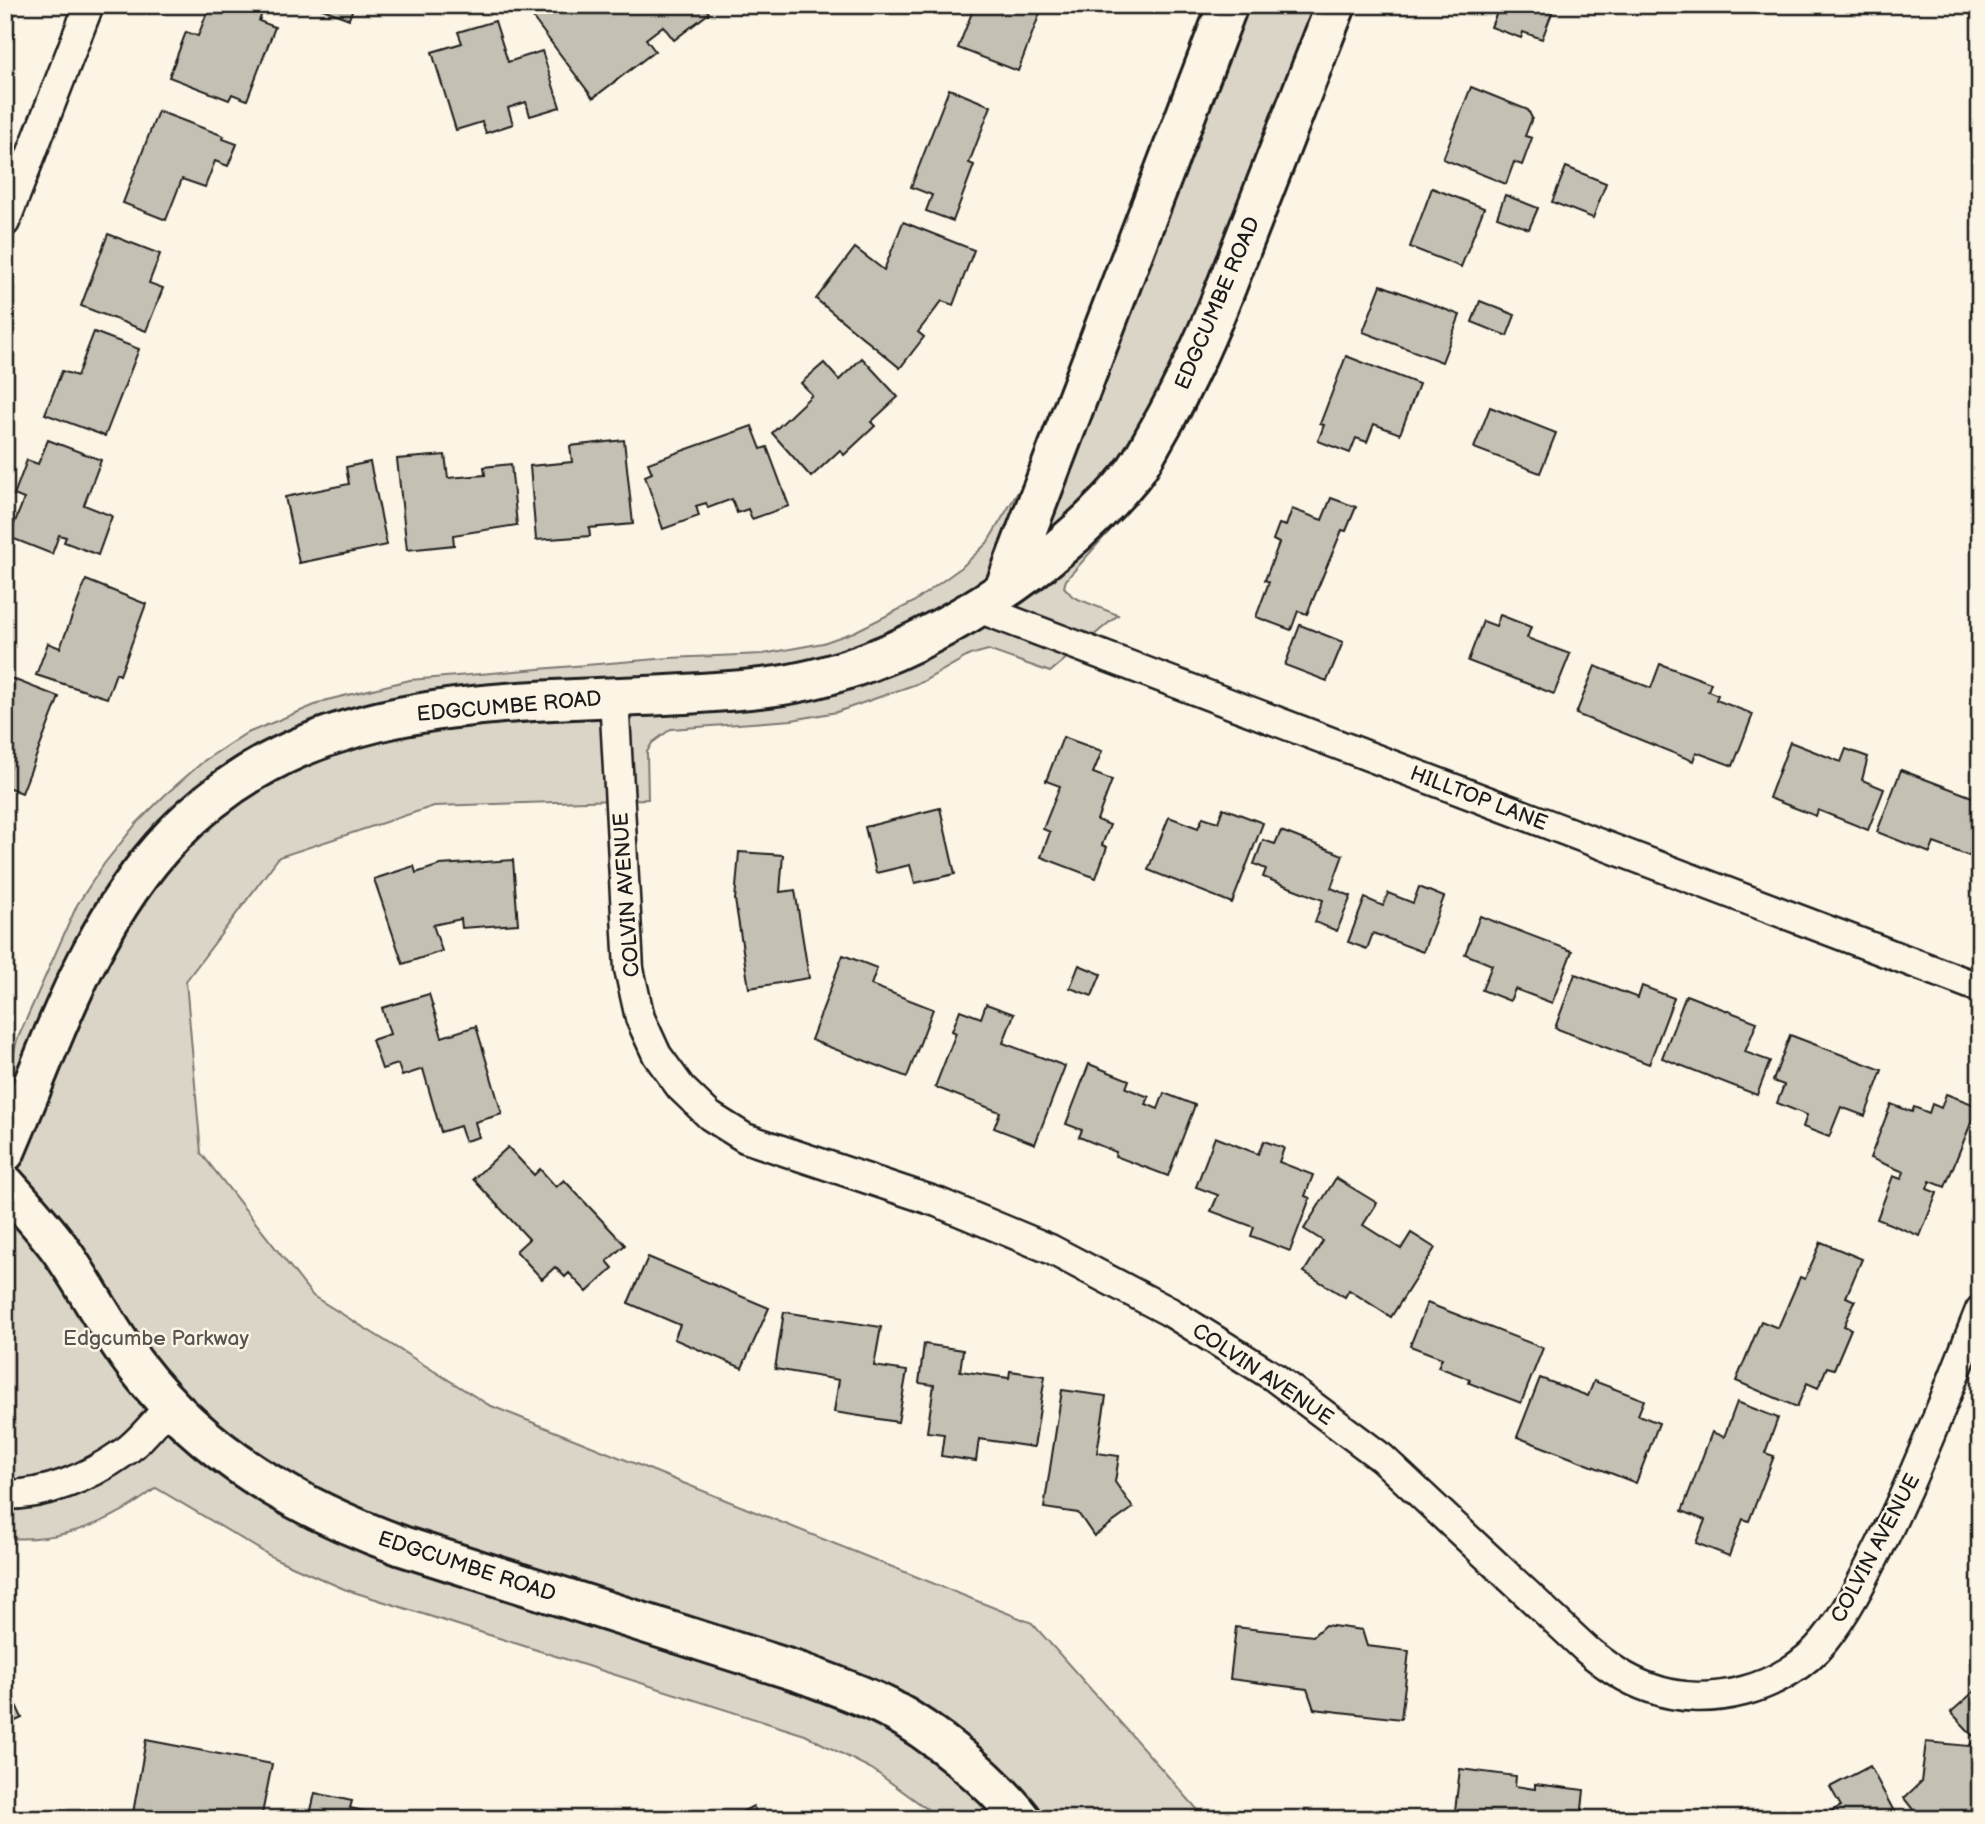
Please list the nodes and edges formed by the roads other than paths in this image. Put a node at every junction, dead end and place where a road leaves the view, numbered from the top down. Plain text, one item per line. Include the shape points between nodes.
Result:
1 (89, 5) edge
2 (1228, 5) edge
3 (1336, 5) edge
4 (5, 222) edge
5 (992, 597) junction
6 (614, 697) junction
7 (1980, 988) edge
8 (5, 1152) edge
9 (5, 1184) edge
10 (1980, 1310) edge
11 (170, 1406) junction
12 (5, 1495) edge
13 (1022, 1819) edge

1 - 4 street
2 - 5 street
3 - 5 street, EDGCUMBE ROAD via 1207,338 1166,419 1134,473 1076,536
5 - 6 street, EDGCUMBE ROAD via 937,631 826,676 771,687
5 - 7 street, HILLTOP LANE
6 - 8 street, EDGCUMBE ROAD via 457,707 390,717 334,732 273,759 226,790 174,834 109,919
6 - 10 street, COLVIN AVENUE via 629,970 640,1018 657,1055 691,1098 745,1138 937,1202 1050,1249 1170,1311 1274,1377 1382,1458 1587,1650 1614,1672 1651,1689 1691,1697 1731,1695 1770,1682 1824,1642 1901,1503
9 - 11 street, EDGCUMBE ROAD via 57,1245 135,1366
11 - 12 street via 124,1453 56,1488
11 - 13 street, EDGCUMBE ROAD via 276,1491 340,1523 802,1672 891,1710 972,1770

